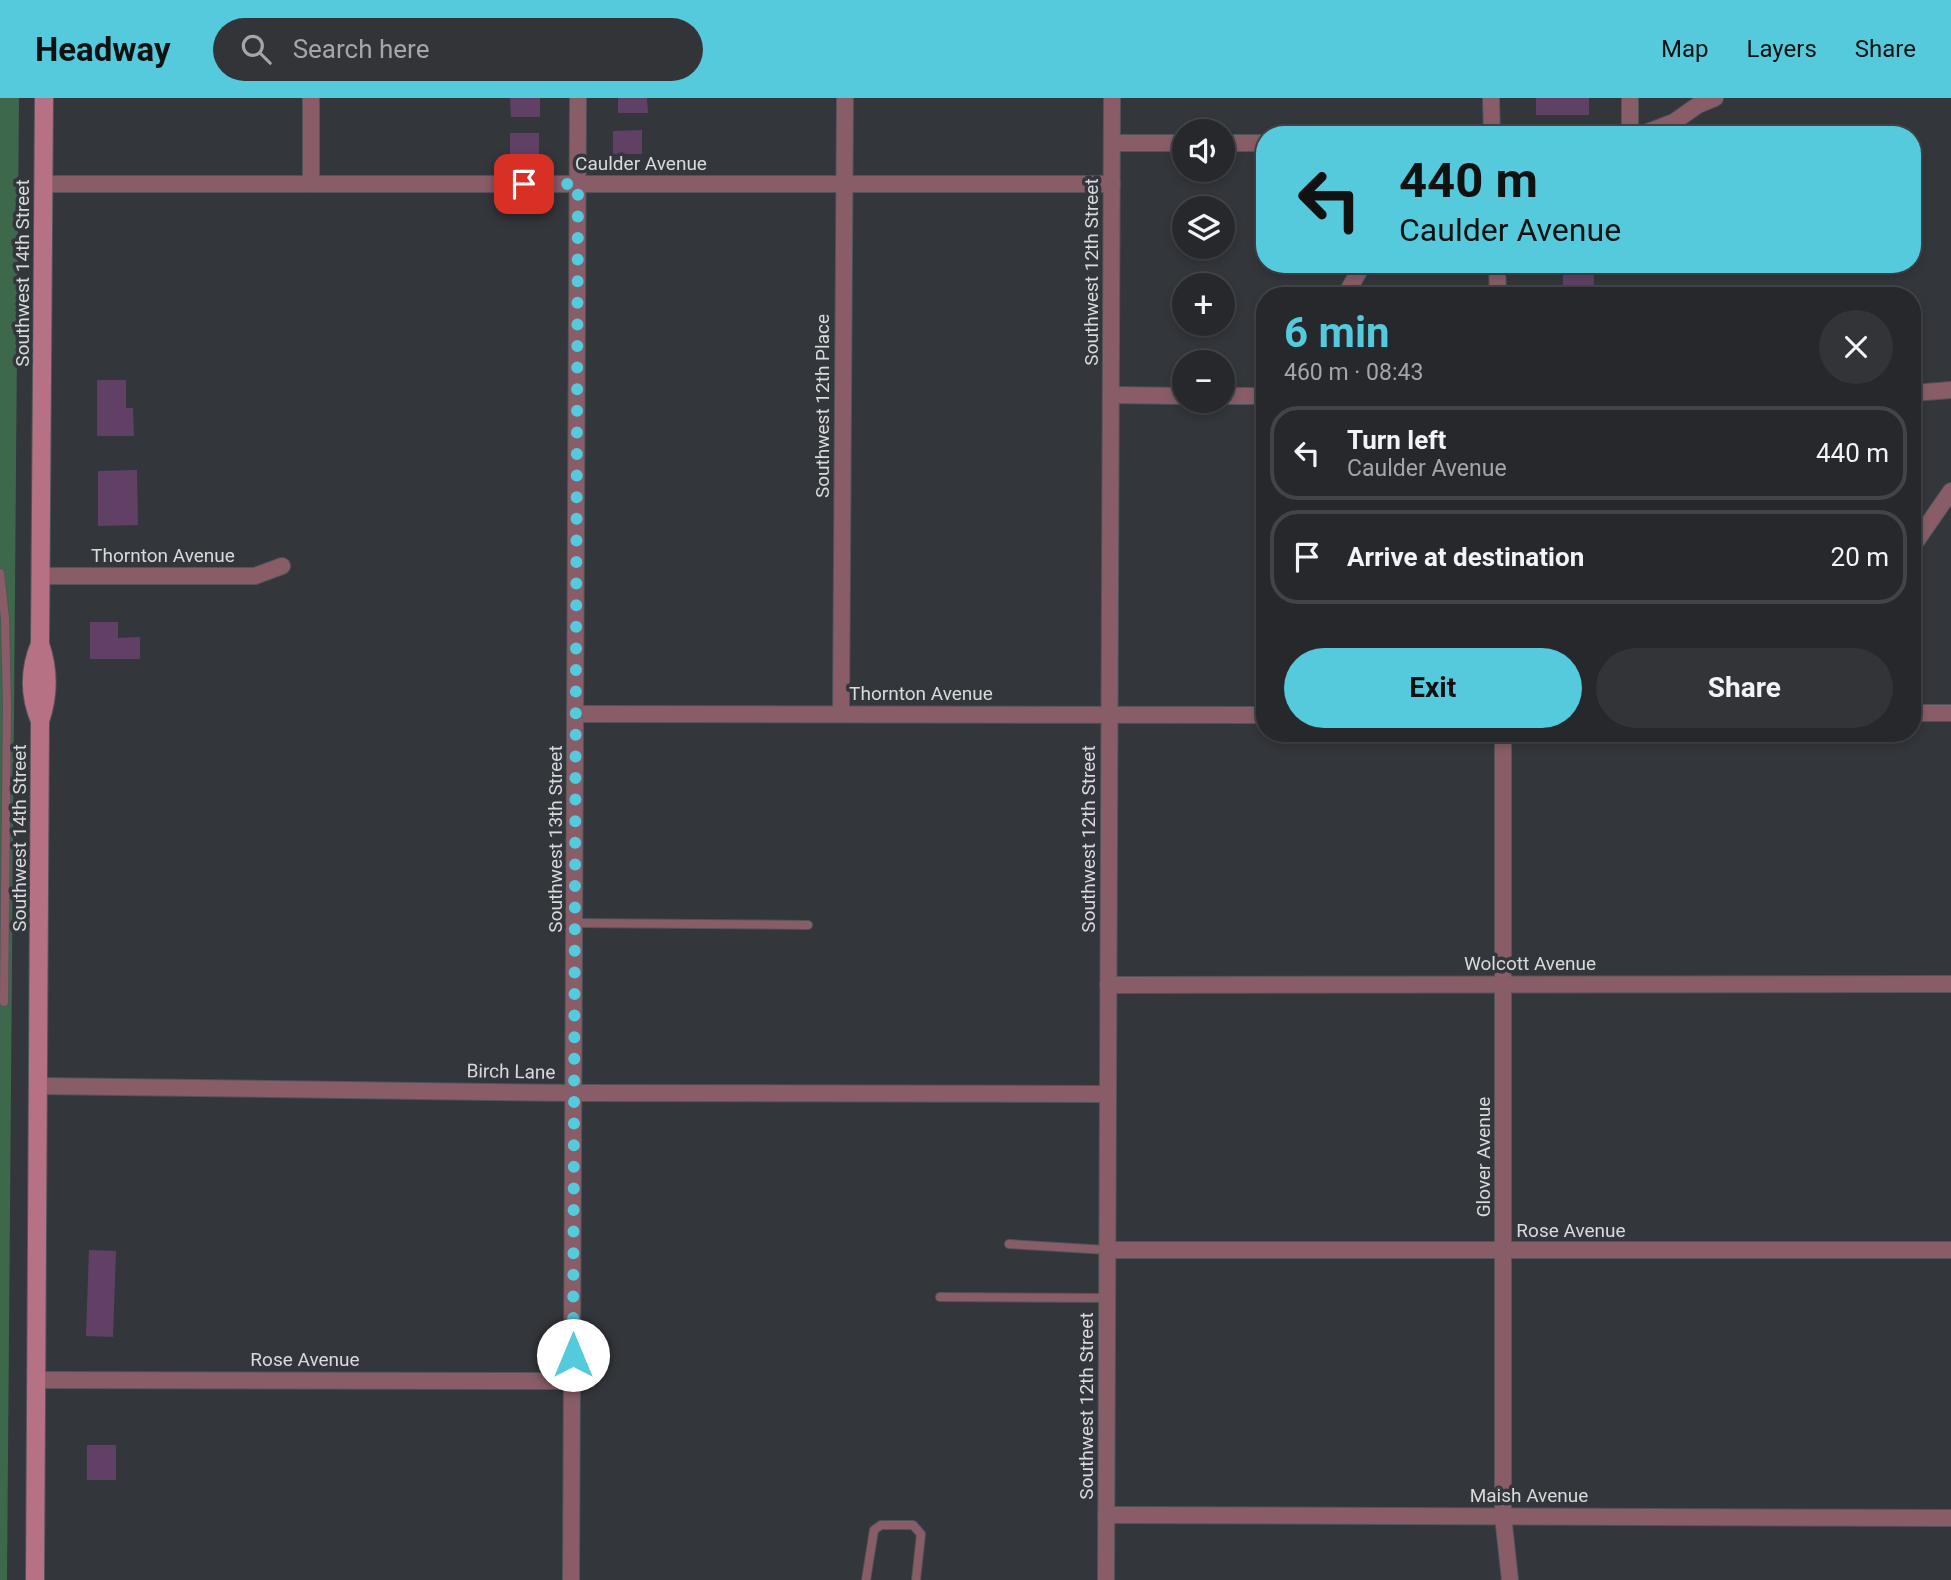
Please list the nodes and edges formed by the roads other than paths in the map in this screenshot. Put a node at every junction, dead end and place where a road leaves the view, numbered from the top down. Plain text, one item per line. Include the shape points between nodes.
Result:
1 (44, 98) edge
2 (312, 98) edge
3 (578, 98) edge
4 (845, 98) edge
5 (1112, 98) edge
6 (1491, 98) edge
7 (1630, 98) edge
8 (1715, 98) edge
9 (1492, 126) edge
10 (1630, 126) edge
11 (1664, 126) edge
12 (1112, 143) junction
13 (1172, 143) edge
14 (1235, 143) edge
15 (1256, 143) edge
16 (44, 184) junction
17 (311, 184) junction
18 (578, 184) junction
19 (845, 184) junction
20 (1112, 184) junction
21 (1951, 390) edge
22 (1921, 392) edge
23 (1112, 395) junction
24 (1172, 396) edge
25 (1235, 396) edge
26 (1256, 396) edge
27 (1951, 491) edge
28 (1921, 535) edge
29 (282, 566) dead end
30 (0, 573) edge
31 (41, 576) junction
32 (1921, 713) edge
33 (1951, 713) edge
34 (576, 714) junction
35 (841, 714) junction
36 (1110, 714) junction
37 (1256, 715) edge
38 (1503, 742) edge
39 (575, 923) junction
40 (808, 925) dead end
41 (1504, 984) junction
42 (1951, 984) edge
43 (1108, 985) junction
44 (4, 1002) dead end
45 (39, 1086) junction
46 (574, 1093) junction
47 (1108, 1094) junction
48 (1009, 1244) dead end
49 (1107, 1250) junction
50 (1951, 1250) edge
51 (1504, 1251) junction
52 (940, 1297) dead end
53 (1107, 1298) junction
54 (37, 1380) junction
55 (573, 1381) junction
56 (1106, 1515) junction
57 (1503, 1516) junction
58 (1951, 1518) edge
59 (35, 1580) edge
60 (571, 1580) edge
61 (866, 1580) edge
62 (916, 1580) edge
63 (1106, 1580) edge
64 (1510, 1580) edge

1 - 16 street, Southwest 14th Street
2 - 17 street
3 - 18 street, Southwest 13th Street
4 - 19 street, Southwest 12th Place
5 - 12 street, Southwest 12th Street
6 - 9 street
7 - 10 street
8 - 11 street
12 - 13 street
12 - 20 street, Southwest 12th Street
14 - 15 street
16 - 17 street, Caulder Avenue
16 - 31 street, Southwest 14th Street
17 - 18 street, Caulder Avenue
18 - 19 street, Caulder Avenue
18 - 34 street, Southwest 13th Street
19 - 20 street, Caulder Avenue
19 - 35 street, Southwest 12th Place
20 - 23 street, Southwest 12th Street
21 - 22 street
23 - 24 street
23 - 36 street, Southwest 12th Street
25 - 26 street
27 - 28 street
29 - 31 street, Thornton Avenue via 255,576
30 - 44 lane via 7,706
31 - 45 street, Southwest 14th Street via 40,644 47,669 47,697 40,722
32 - 33 street
34 - 35 street, Thornton Avenue
34 - 39 street, Southwest 13th Street
35 - 36 street, Thornton Avenue
36 - 37 street, Thornton Avenue
36 - 43 street, Southwest 12th Street
38 - 41 street, Glover Avenue
39 - 40 lane
39 - 46 street, Southwest 13th Street
41 - 42 street, Wolcott Avenue
41 - 43 street, Wolcott Avenue
41 - 51 street, Glover Avenue
43 - 47 street, Southwest 12th Street
45 - 46 street, Birch Lane
45 - 54 street, Southwest 14th Street
46 - 47 street, Birch Lane
46 - 55 street, Southwest 13th Street
47 - 49 street, Southwest 12th Street
48 - 49 lane
49 - 51 street, Rose Avenue
49 - 53 street, Southwest 12th Street
50 - 51 street, Rose Avenue
51 - 57 street, Glover Avenue
52 - 53 lane
53 - 56 street, Southwest 12th Street
54 - 55 street, Rose Avenue
54 - 59 street, Southwest 14th Street
55 - 60 street, Southwest 13th Street
56 - 57 street, Maish Avenue
56 - 63 street, Southwest 12th Street
57 - 58 street, Maish Avenue
57 - 64 street, Glover Avenue
61 - 62 lane via 874,1530 881,1525 913,1525 921,1535

